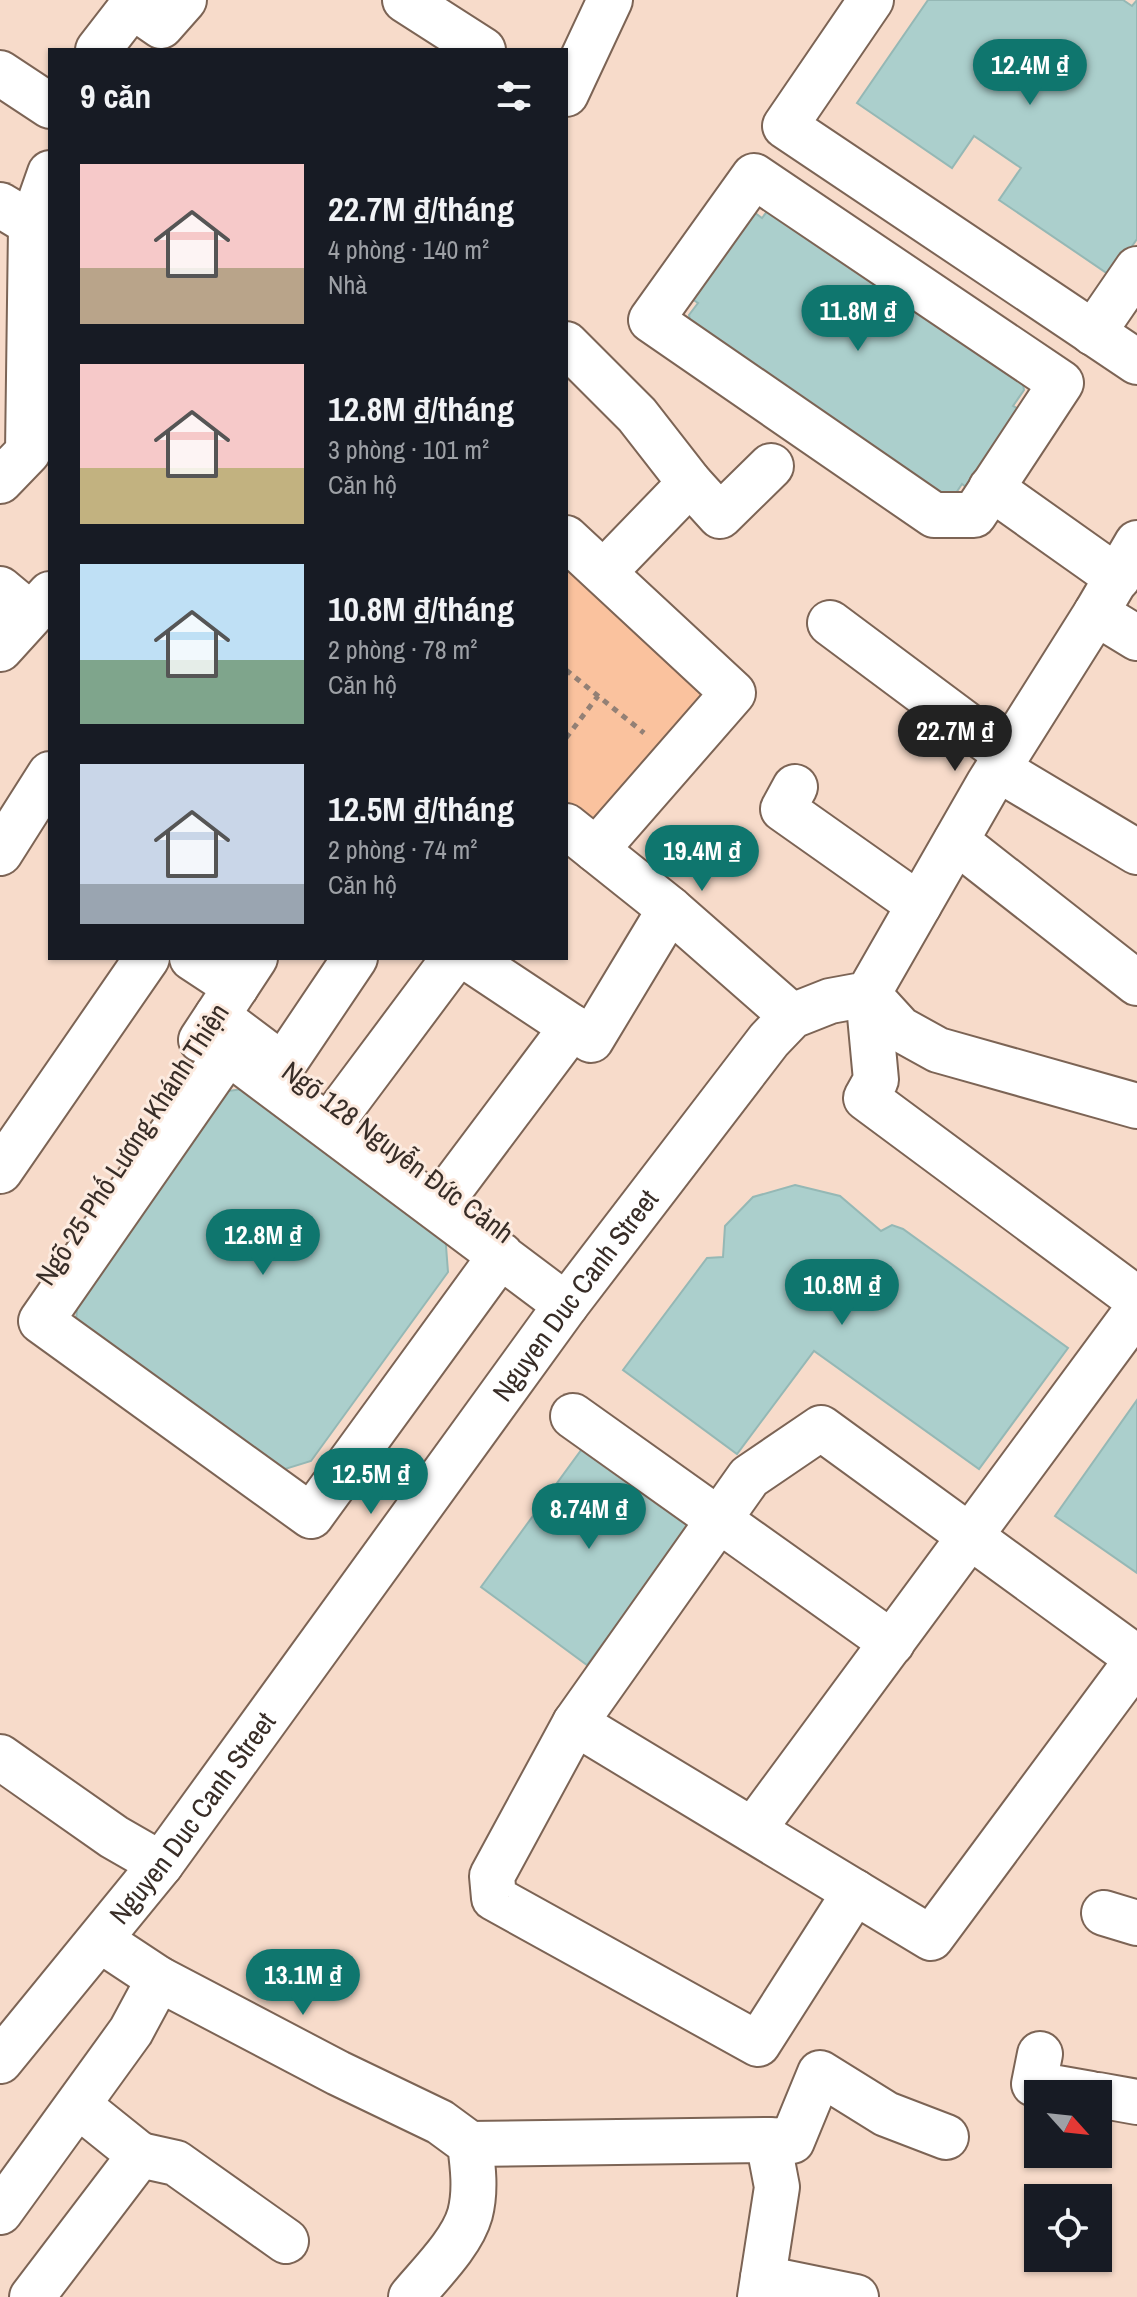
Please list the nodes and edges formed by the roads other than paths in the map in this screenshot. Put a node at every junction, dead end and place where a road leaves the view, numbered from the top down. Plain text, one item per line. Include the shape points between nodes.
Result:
1 (184, 0) edge
2 (405, 0) edge
3 (610, 0) edge
4 (871, 0) edge
5 (104, 23) edge
6 (480, 48) edge
7 (0, 73) edge
8 (568, 90) edge
9 (48, 105) edge
10 (48, 175) edge
11 (16, 215) edge
12 (1137, 269) edge
13 (40, 327) edge
14 (1093, 333) junction
15 (568, 346) edge
16 (1137, 362) edge
17 (20, 462) edge
18 (771, 466) dead end
19 (690, 483) junction
20 (991, 488) junction
21 (568, 540) edge
22 (1124, 567) edge
23 (604, 572) junction
24 (27, 599) edge
25 (830, 623) dead end
26 (1137, 638) edge
27 (0, 649) edge
28 (705, 698) dead end
29 (1003, 762) junction
30 (48, 777) edge
31 (795, 787) dead end
32 (583, 839) edge
33 (956, 841) junction
34 (1137, 852) edge
35 (0, 853) edge
36 (919, 905) junction
37 (670, 909) junction
38 (146, 960) edge
39 (195, 960) edge
40 (354, 960) edge
41 (453, 960) edge
42 (471, 960) edge
43 (1137, 983) edge
44 (236, 987) edge
45 (868, 994) junction
46 (792, 1016) junction
47 (572, 1027) junction
48 (283, 1065) junction
49 (1137, 1106) edge
50 (342, 1108) junction
51 (0, 1171) edge
52 (449, 1191) junction
53 (501, 1255) junction
54 (572, 1296) junction
55 (1137, 1299) edge
56 (1137, 1310) edge
57 (9, 1331) dead end
58 (573, 1416) dead end
59 (718, 1520) junction
60 (970, 1536) junction
61 (892, 1643) junction
62 (1137, 1659) edge
63 (575, 1723) junction
64 (4, 1767) edge
65 (753, 1830) junction
66 (161, 1864) junction
67 (855, 1892) junction
68 (100, 1940) junction
69 (159, 1979) junction
70 (1040, 2054) dead end
71 (0, 2061) edge
72 (1035, 2080) edge
73 (1112, 2098) edge
74 (1137, 2102) edge
75 (79, 2106) junction
76 (946, 2137) dead end
77 (768, 2140) junction
78 (470, 2144) junction
79 (140, 2155) junction
80 (0, 2212) edge
81 (286, 2241) dead end
82 (761, 2288) edge
83 (32, 2297) edge
84 (411, 2297) edge
85 (856, 2297) edge

1 - 5 street via 161,26 132,6
2 - 6 street
3 - 8 street
4 - 14 street via 785,126
7 - 9 street
10 - 11 street
11 - 13 street
12 - 14 street
13 - 17 street
14 - 16 street
15 - 19 street via 637,415
18 - 19 street via 720,516
19 - 23 street
20 - 20 street via 974,515 934,515 651,320 754,176 1061,383
20 - 22 street
21 - 23 street
22 - 26 street
22 - 29 street
23 - 32 street via 733,693
24 - 27 street
25 - 29 street
28 - 32 street
29 - 33 street
29 - 34 street
30 - 35 street
31 - 36 street via 783,809
32 - 37 street
33 - 36 street
33 - 43 street
36 - 45 street
37 - 46 street
37 - 47 street via 591,1040
38 - 51 street
39 - 44 street, Ngõ 128 Nguyễn Đức Cảnh
40 - 48 street
41 - 50 street
42 - 47 street
44 - 48 street, Ngõ 128 Nguyễn Đức Cảnh
44 - 57 street, Ngõ 25 Phố Lương Khánh Thiện
45 - 46 street, Nguyen Duc Canh Street
45 - 49 street via 900,1029 938,1050
45 - 55 street via 876,1080 866,1098
46 - 54 street, Nguyen Duc Canh Street
47 - 52 street
48 - 50 street, Ngõ 128 Nguyễn Đức Cảnh
50 - 52 street, Ngõ 128 Nguyễn Đức Cảnh
52 - 54 street, Ngõ 128 Nguyễn Đức Cảnh
53 - 53 street via 228,1052 41,1321 311,1516
53 - 54 street
54 - 66 street, Nguyen Duc Canh Street
56 - 60 street
58 - 59 street
59 - 60 street via 749,1477 821,1428
59 - 61 street
59 - 63 street
60 - 61 street
60 - 62 street
61 - 65 street
62 - 67 street via 931,1938
63 - 65 street
63 - 67 street via 492,1876 494,1898 758,2044
64 - 66 street
65 - 67 street
66 - 68 street, Nguyen Duc Canh Street
68 - 69 street
68 - 71 street, Nguyen Duc Canh Street
69 - 75 street via 131,2031
69 - 78 street via 440,2122
70 - 72 street
73 - 74 street
75 - 79 street
75 - 80 street
76 - 77 street via 886,2114 820,2073 792,2141
77 - 78 street
77 - 82 street via 777,2187
78 - 84 street via 470,2214 460,2237
79 - 81 street via 176,2163
79 - 83 street
82 - 85 street

